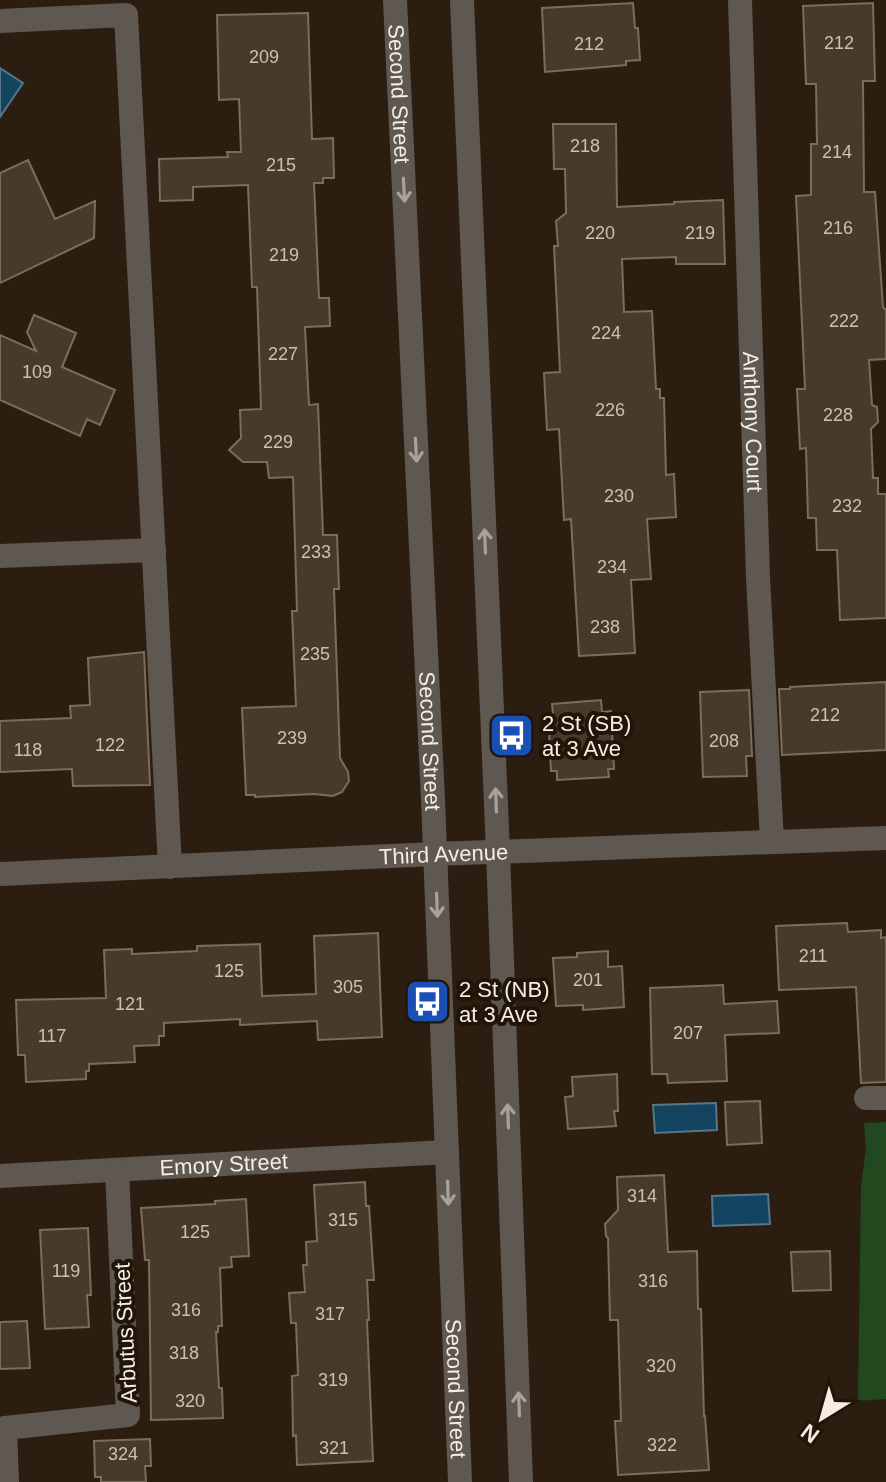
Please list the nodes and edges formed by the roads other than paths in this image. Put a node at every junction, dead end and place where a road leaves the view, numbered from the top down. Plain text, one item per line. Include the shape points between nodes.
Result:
1 (395, 0) edge
2 (462, 0) edge
3 (740, 0) edge
4 (0, 21) edge
5 (154, 550) junction
6 (0, 556) edge
7 (886, 838) edge
8 (772, 842) junction
9 (498, 852) junction
10 (435, 854) junction
11 (170, 867) junction
12 (0, 874) edge
13 (447, 1152) junction
14 (117, 1170) junction
15 (0, 1176) edge
16 (2, 1428) edge
17 (7, 1482) edge
18 (460, 1482) edge
19 (521, 1482) edge

1 -> 10 street, Second Street
9 -> 2 street
3 - 8 street, Anthony Court
4 - 5 street via 126,15
5 - 6 street
5 - 11 street
7 - 8 street, Third Avenue
8 - 9 street, Third Avenue
9 - 10 street, Third Avenue
19 -> 9 street
10 - 11 street, Third Avenue
10 -> 13 street, Second Street
11 - 12 street, Third Avenue
13 - 14 street, Emory Street
13 -> 18 street, Second Street
14 - 15 street, Emory Street
14 - 16 street, Arbutus Street via 128,1415
16 - 17 street, Arbutus Street

